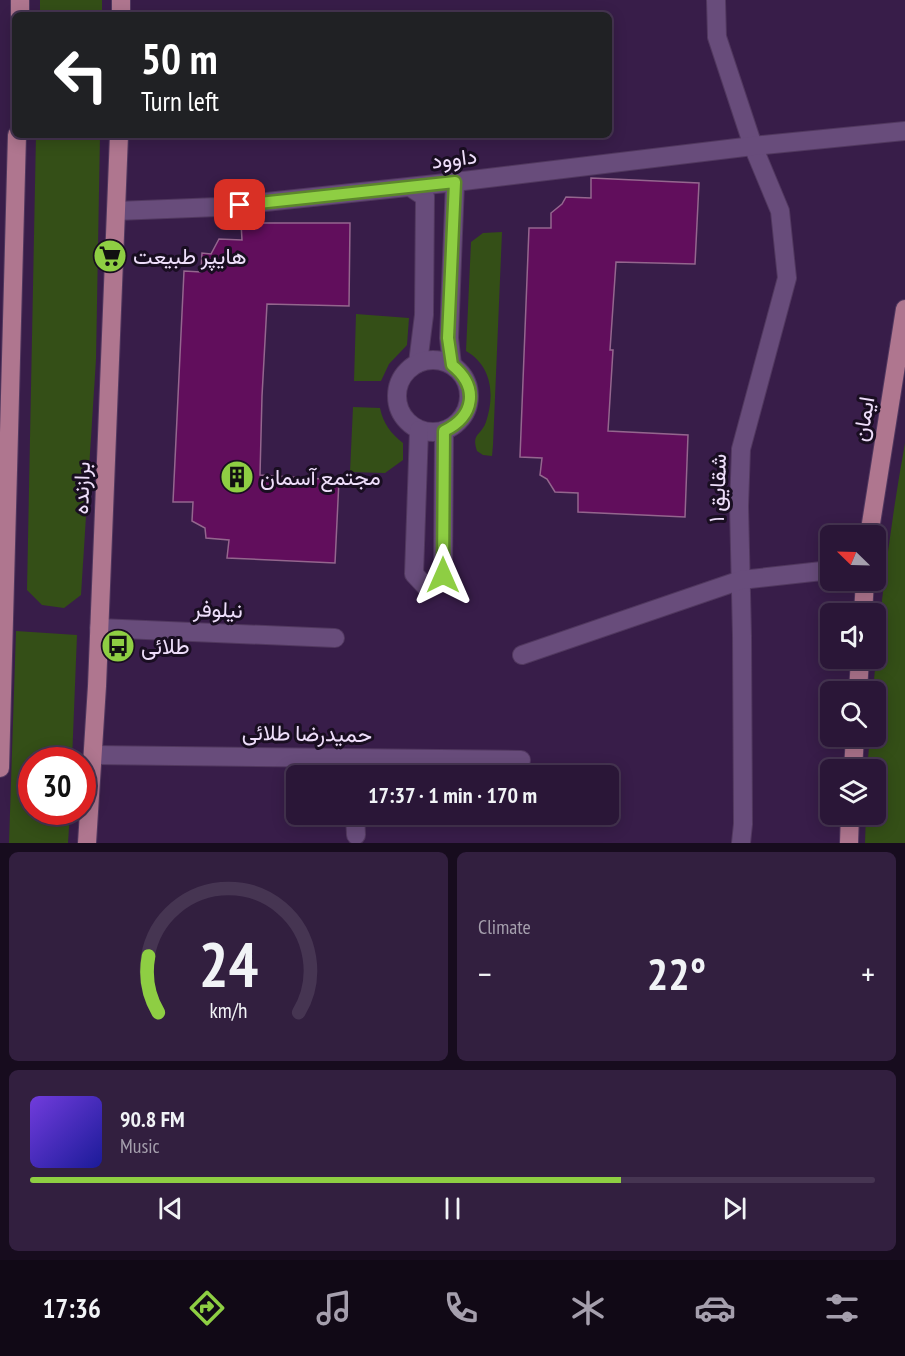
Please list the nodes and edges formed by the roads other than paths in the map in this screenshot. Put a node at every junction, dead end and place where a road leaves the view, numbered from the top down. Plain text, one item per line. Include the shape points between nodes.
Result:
1 (716, 0) edge
2 (905, 132) edge
3 (17, 138) edge
4 (119, 138) edge
5 (753, 146) junction
6 (455, 182) junction
7 (410, 187) junction
8 (116, 211) junction
9 (7, 259) edge
10 (905, 309) edge
11 (418, 363) junction
12 (452, 365) junction
13 (419, 430) junction
14 (444, 431) junction
15 (4, 510) edge
16 (871, 525) edge
17 (820, 571) edge
18 (741, 580) junction
19 (99, 628) junction
20 (335, 638) dead end
21 (522, 655) dead end
22 (1, 716) edge
23 (93, 747) edge
24 (96, 755) edge
25 (521, 760) dead end
26 (311, 765) edge
27 (402, 765) edge
28 (0, 768) edge
29 (88, 825) edge
30 (356, 825) edge
31 (850, 825) edge
32 (356, 835) dead end
33 (87, 843) edge
34 (741, 843) edge
35 (849, 843) edge

1 - 5 street, شقایق ۱ via 717,37
2 - 5 street, داوود
3 - 9 main road
4 - 8 main road, برازنده
5 - 6 street, داوود
5 - 18 street, شقایق ۱ via 780,210 787,278 741,449
6 - 7 street, داوود
6 - 12 street via 448,338
7 - 8 street, داوود via 218,207
7 - 11 street via 425,197 424,315
8 - 19 main road, برازنده
9 - 15 main road
10 - 16 main road, ایمان
11 - 12 street via 441,360
11 - 13 street via 401,379 397,402 401,413
12 - 14 street via 467,382 469,405 464,417
13 - 14 street
13 - 14 street via 414,574 428,589 443,575
15 - 22 main road
17 - 18 street
18 - 21 street
18 - 34 street, شقایق ۱
19 - 20 street, نیلوفر
19 - 23 main road, برازنده
22 - 28 main road
24 - 26 street, حمیدرضا طلائی
25 - 27 street, حمیدرضا طلائی
29 - 33 main road, برازنده
30 - 32 street
31 - 35 main road

